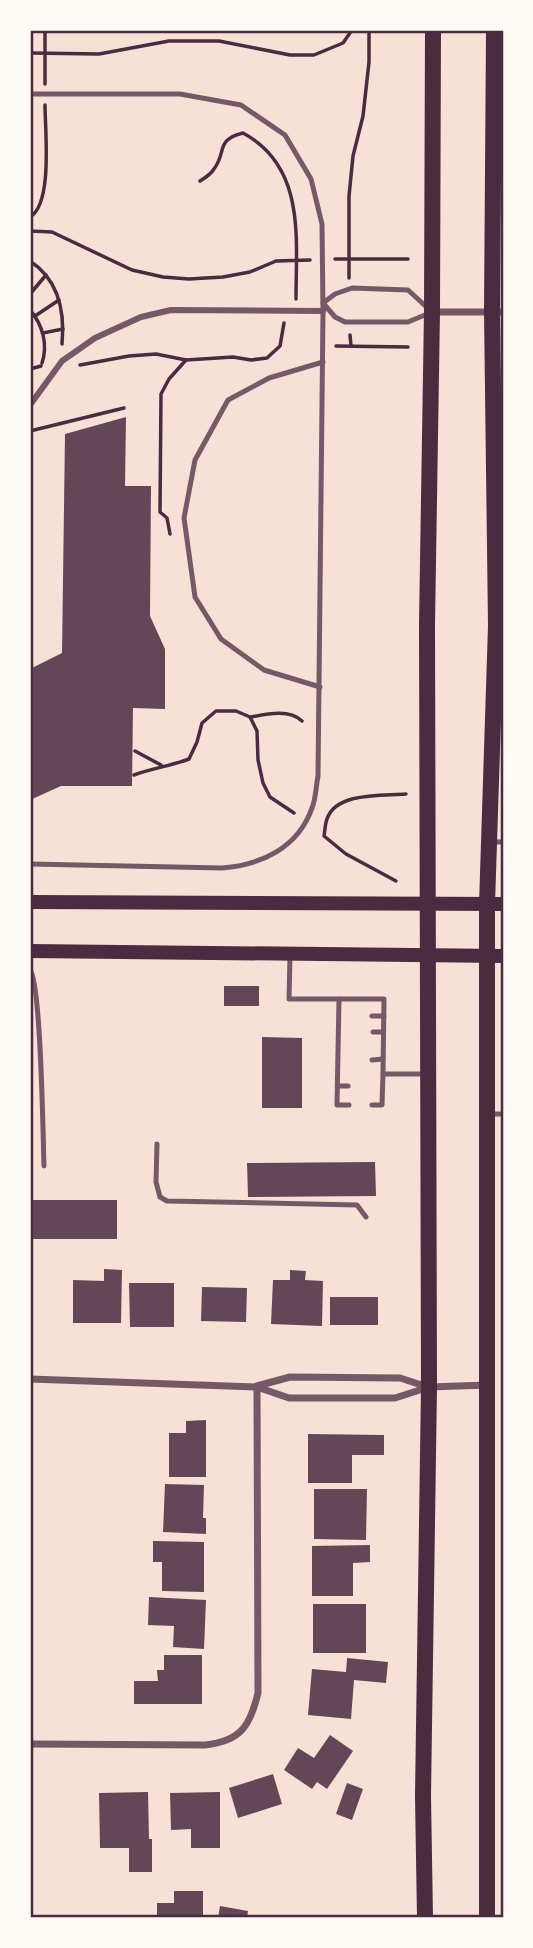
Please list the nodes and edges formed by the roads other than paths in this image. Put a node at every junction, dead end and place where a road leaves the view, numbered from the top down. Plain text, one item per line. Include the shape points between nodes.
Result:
1 (432, 30) edge
2 (494, 30) edge
3 (30, 94) edge
4 (498, 117) edge
5 (323, 303) junction
6 (323, 312) junction
7 (432, 312) junction
8 (498, 312) edge
9 (323, 362) junction
10 (30, 405) edge
11 (320, 687) junction
12 (498, 753) edge
13 (496, 842) edge
14 (30, 864) edge
15 (30, 902) edge
16 (427, 905) junction
17 (495, 905) edge
18 (30, 951) edge
19 (290, 953) junction
20 (427, 954) junction
21 (495, 955) edge
22 (30, 970) edge
23 (339, 999) junction
24 (339, 1016) junction
25 (348, 1016) dead end
26 (372, 1016) dead end
27 (384, 1016) junction
28 (339, 1032) junction
29 (348, 1032) dead end
30 (373, 1032) dead end
31 (383, 1032) junction
32 (349, 1059) dead end
33 (383, 1059) junction
34 (338, 1060) junction
35 (372, 1060) dead end
36 (383, 1074) junction
37 (428, 1074) junction
38 (382, 1085) junction
39 (338, 1086) junction
40 (348, 1086) dead end
41 (372, 1086) dead end
42 (349, 1105) dead end
43 (372, 1105) dead end
44 (495, 1114) edge
45 (157, 1143) dead end
46 (44, 1166) dead end
47 (366, 1217) dead end
48 (30, 1379) edge
49 (489, 1385) junction
50 (257, 1387) junction
51 (429, 1387) junction
52 (30, 1744) edge
53 (425, 1918) edge
54 (487, 1918) edge

1 - 7 main road
2 - 4 main road
3 - 5 lane via 180,93 241,104 285,135 311,179 322,224
4 - 8 main road
5 - 6 lane
5 - 7 lane via 335,317 350,322 408,322
5 - 7 lane via 349,288 408,290
6 - 9 lane
6 - 10 street via 171,310 141,317 95,338 60,365
7 - 8 street
7 - 16 main road
8 - 12 main road
9 - 11 lane
9 - 11 lane via 269,378 228,400 195,460 184,518 195,597 221,639 264,670
11 - 14 lane via 313,808 302,828 279,852 251,864 222,868
12 - 13 main road
13 - 17 main road
15 - 16 main road
16 - 17 main road
16 - 20 main road
17 - 21 main road
18 - 19 main road
19 - 20 main road
19 - 23 lane via 289,999
20 - 21 main road
20 - 37 main road
21 - 44 main road
22 - 46 lane via 37,1007
23 - 24 lane
23 - 27 lane via 384,999
24 - 25 lane
24 - 28 lane
26 - 27 lane
27 - 31 lane
28 - 29 lane
28 - 34 lane
30 - 31 lane
31 - 33 lane
32 - 34 lane
33 - 35 lane
33 - 36 lane
34 - 39 lane
36 - 37 lane
36 - 38 lane
37 - 51 main road
38 - 41 lane
38 - 43 lane via 382,1105
39 - 40 lane
39 - 42 lane via 337,1105
44 - 49 main road
45 - 47 lane via 156,1182 160,1197 167,1201 357,1205
48 - 50 street
49 - 51 street
49 - 54 main road
50 - 51 street via 303,1377 400,1378
50 - 51 street via 289,1398 396,1398
50 - 52 street via 257,1693 253,1712 241,1732 220,1743
51 - 53 main road

